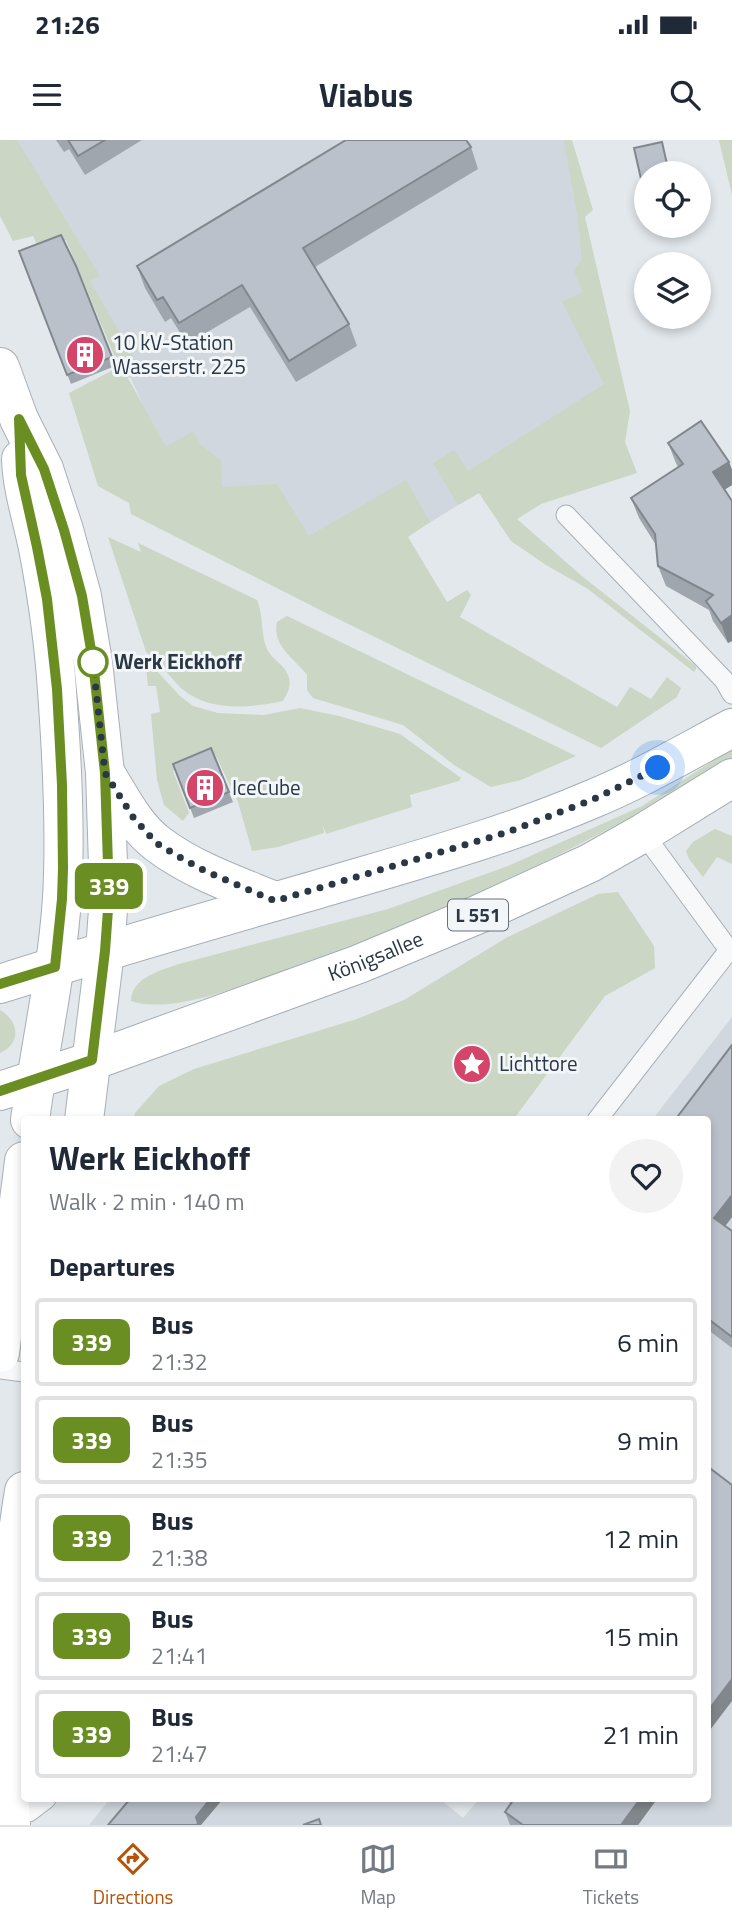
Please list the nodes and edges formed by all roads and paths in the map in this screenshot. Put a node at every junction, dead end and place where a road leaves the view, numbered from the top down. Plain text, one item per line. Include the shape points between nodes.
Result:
1 (0, 367) edge
2 (19, 419) junction
3 (566, 515) dead end
4 (732, 694) edge
5 (732, 728) edge
6 (105, 773) junction
7 (732, 778) edge
8 (643, 833) junction
9 (275, 901) junction
10 (730, 950) edge
11 (105, 951) junction
12 (55, 967) junction
13 (0, 984) edge
14 (92, 1060) junction
15 (18, 1086) edge
16 (29, 1116) edge
17 (85, 1116) edge
18 (600, 1116) edge
19 (21, 1173) edge
20 (7, 1230) edge
21 (0, 1353) edge
22 (0, 1369) edge
23 (21, 1372) edge
24 (21, 1519) edge
25 (42, 1802) edge
26 (7, 1818) edge

1 - 2 main road
2 - 6 main road via 44,469 82,596
2 - 12 main road via 21,475 47,599 57,689 63,868
3 - 4 lane via 724,680
5 - 9 main road via 592,800 505,833
6 - 9 main road via 156,843 205,871
6 - 11 main road via 109,896
7 - 8 main road, Königsallee / L 551
8 - 10 lane
8 - 14 main road, Königsallee / L 551 via 504,903 359,964
9 - 11 main road
10 - 18 lane
11 - 12 main road
11 - 14 main road
12 - 13 main road
12 - 15 main road
14 - 15 main road, Königsallee / L 551
14 - 17 main road
15 - 16 main road
19 - 20 main road
20 - 21 main road
22 - 23 lane
24 - 26 main road via 12,1603
25 - 26 lane via 29,1812

